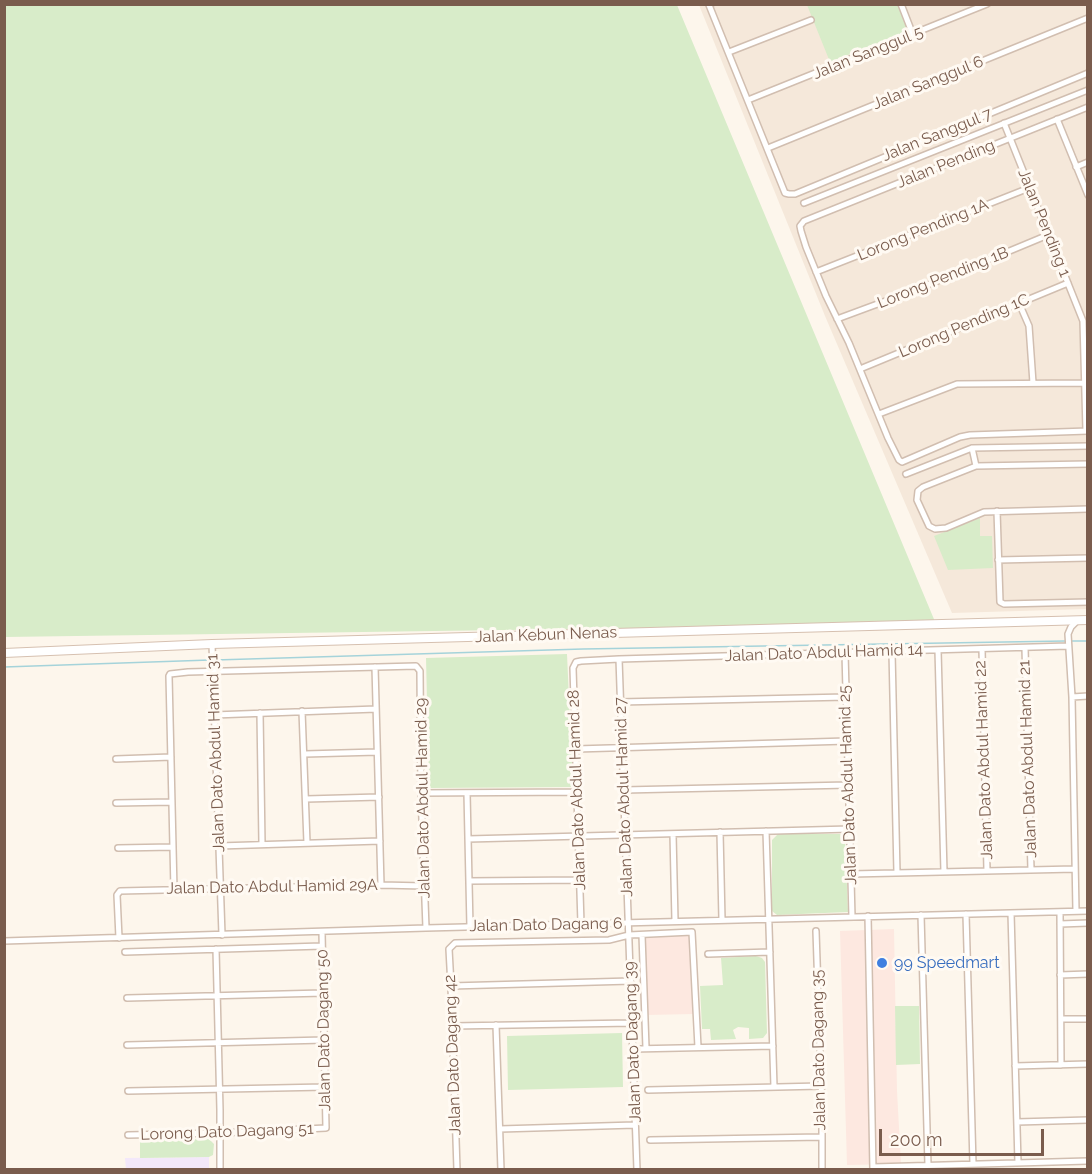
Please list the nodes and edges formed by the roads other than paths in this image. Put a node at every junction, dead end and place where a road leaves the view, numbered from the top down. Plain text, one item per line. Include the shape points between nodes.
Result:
1 (901, 4) edge
2 (987, 4) edge
3 (710, 5) edge
4 (1088, 18) edge
5 (811, 20) dead end
6 (913, 35) junction
7 (729, 52) junction
8 (1088, 73) edge
9 (1088, 90) edge
10 (748, 100) junction
11 (1088, 107) edge
12 (1058, 119) junction
13 (1004, 123) junction
14 (1009, 138) junction
15 (768, 148) junction
16 (1088, 162) edge
17 (1076, 166) junction
18 (1029, 188) junction
19 (1088, 195) edge
20 (804, 203) dead end
21 (1048, 235) junction
22 (816, 272) junction
23 (1068, 283) junction
24 (1019, 303) junction
25 (837, 319) junction
26 (860, 369) junction
27 (1033, 383) junction
28 (1084, 383) junction
29 (879, 414) junction
30 (1087, 431) edge
31 (1088, 446) edge
32 (972, 448) junction
33 (1088, 464) edge
34 (976, 466) junction
35 (906, 474) dead end
36 (1088, 509) edge
37 (997, 511) junction
38 (1088, 558) edge
39 (998, 560) junction
40 (1088, 602) edge
41 (1083, 620) edge
42 (212, 644) junction
43 (1068, 646) junction
44 (1025, 648) junction
45 (981, 649) junction
46 (938, 650) junction
47 (4, 652) edge
48 (892, 652) junction
49 (845, 653) junction
50 (619, 658) junction
51 (581, 661) joint
52 (375, 667) junction
53 (213, 672) junction
54 (1088, 696) edge
55 (846, 697) junction
56 (1072, 697) junction
57 (620, 702) junction
58 (376, 709) junction
59 (302, 711) junction
60 (260, 712) junction
61 (214, 715) junction
62 (847, 741) junction
63 (622, 747) junction
64 (576, 749) junction
65 (377, 752) junction
66 (305, 754) junction
67 (171, 757) junction
68 (116, 759) dead end
69 (849, 785) junction
70 (624, 790) junction
71 (577, 792) junction
72 (421, 793) junction
73 (467, 793) junction
74 (379, 797) junction
75 (306, 799) junction
76 (172, 802) junction
77 (116, 803) dead end
78 (850, 829) junction
79 (766, 831) junction
80 (720, 832) junction
81 (625, 834) junction
82 (673, 834) junction
83 (578, 835) junction
84 (468, 839) junction
85 (380, 841) junction
86 (307, 843) junction
87 (262, 844) junction
88 (219, 846) junction
89 (173, 847) junction
90 (118, 848) dead end
91 (1075, 869) junction
92 (1031, 870) junction
93 (987, 871) junction
94 (944, 872) junction
95 (897, 873) junction
96 (851, 874) junction
97 (580, 880) junction
98 (469, 881) junction
99 (381, 885) junction
100 (424, 886) junction
101 (220, 888) junction
102 (174, 890) junction
103 (1076, 911) junction
104 (1088, 911) edge
105 (1060, 912) junction
106 (1011, 913) junction
107 (966, 914) junction
108 (921, 915) junction
109 (868, 916) junction
110 (852, 917) junction
111 (770, 919) junction
112 (722, 920) junction
113 (675, 921) junction
114 (628, 922) junction
115 (1088, 923) edge
116 (581, 924) junction
117 (1060, 924) junction
118 (470, 927) junction
119 (426, 928) junction
120 (816, 931) dead end
121 (322, 932) junction
122 (642, 934) junction
123 (222, 935) junction
124 (629, 935) junction
125 (119, 938) junction
126 (4, 941) edge
127 (322, 946) junction
128 (216, 949) junction
129 (125, 952) dead end
130 (770, 952) junction
131 (708, 954) dead end
132 (1088, 974) edge
133 (1060, 975) junction
134 (631, 981) junction
135 (452, 986) junction
136 (323, 993) junction
137 (217, 997) junction
138 (127, 998) dead end
139 (1088, 1018) edge
140 (1060, 1019) junction
141 (632, 1023) junction
142 (496, 1025) junction
143 (453, 1026) junction
144 (324, 1040) junction
145 (218, 1043) junction
146 (127, 1045) dead end
147 (773, 1046) junction
148 (698, 1047) junction
149 (633, 1048) junction
150 (646, 1048) junction
151 (1088, 1064) edge
152 (1061, 1065) junction
153 (1015, 1066) junction
154 (821, 1086) junction
155 (325, 1087) junction
156 (774, 1087) junction
157 (219, 1089) junction
158 (648, 1090) dead end
159 (128, 1091) dead end
160 (1088, 1120) edge
161 (1017, 1122) junction
162 (635, 1125) junction
163 (326, 1128) joint
164 (500, 1129) junction
165 (220, 1133) junction
166 (128, 1135) dead end
167 (821, 1137) junction
168 (650, 1140) dead end
169 (1088, 1161) edge
170 (1018, 1163) junction
171 (973, 1164) junction
172 (928, 1165) junction
173 (954, 1167) edge
174 (873, 1168) edge
175 (220, 1170) edge
176 (457, 1170) edge
177 (501, 1170) edge
178 (637, 1170) edge
179 (822, 1170) edge

1 - 6 street
2 - 6 street, Jalan Sanggul 5
3 - 7 street
4 - 15 street, Jalan Sanggul 6
5 - 7 street
6 - 10 street, Jalan Sanggul 5
7 - 10 street
8 - 15 street, Jalan Sanggul 7 via 795,194 785,193
9 - 13 street
10 - 15 street
11 - 12 street, Jalan Pending
12 - 14 street, Jalan Pending
12 - 17 street
13 - 14 street, Jalan Pending 1
13 - 20 street
14 - 18 street, Jalan Pending 1
14 - 22 street, Jalan Pending via 804,221 801,231
16 - 17 street
17 - 19 street
18 - 21 street, Jalan Pending 1
18 - 22 street, Lorong Pending 1A
21 - 23 street, Jalan Pending 1
21 - 25 street, Lorong Pending 1B
22 - 25 street
23 - 24 street, Lorong Pending 1C
23 - 28 street, Jalan Pending 1 via 1083,321
24 - 26 street, Lorong Pending 1C
24 - 27 street via 1029,326
25 - 26 street
26 - 29 street
27 - 28 street
27 - 29 street via 957,384
28 - 30 street, Jalan Pending 1
29 - 30 street via 902,462 970,435
31 - 32 street
32 - 34 street
32 - 35 street
33 - 34 street
34 - 37 street via 918,491 917,500 929,526 946,528 984,512
36 - 37 street
37 - 39 street
38 - 39 street
39 - 40 street via 1000,602 1004,604
41 - 42 street, Jalan Kebun Nenas
41 - 43 street via 1069,630
42 - 47 street, Jalan Kebun Nenas
42 - 53 street, Jalan Dato Abdul Hamid 31
43 - 44 street, Jalan Dato Abdul Hamid 14
43 - 56 street
44 - 45 street, Jalan Dato Abdul Hamid 14
44 - 92 street, Jalan Dato Abdul Hamid 21
45 - 46 street, Jalan Dato Abdul Hamid 14
45 - 93 street, Jalan Dato Abdul Hamid 22
46 - 48 street, Jalan Dato Abdul Hamid 14
46 - 94 street
48 - 49 street, Jalan Dato Abdul Hamid 14
48 - 95 street
49 - 50 street, Jalan Dato Abdul Hamid 14
49 - 55 street, Jalan Dato Abdul Hamid 25
50 - 51 street, Jalan Dato Abdul Hamid 14
50 - 57 street, Jalan Dato Abdul Hamid 27
51 - 64 street, Jalan Dato Abdul Hamid 28 via 573,668
52 - 53 street
52 - 58 street
52 - 72 street, Jalan Dato Abdul Hamid 29 via 419,668
53 - 61 street, Jalan Dato Abdul Hamid 31
53 - 67 street via 169,676
54 - 56 street
55 - 57 street
55 - 62 street, Jalan Dato Abdul Hamid 25
56 - 91 street
57 - 63 street, Jalan Dato Abdul Hamid 27
58 - 59 street
58 - 65 street
59 - 60 street
59 - 66 street
60 - 61 street
60 - 87 street
61 - 88 street, Jalan Dato Abdul Hamid 31
62 - 63 street
62 - 69 street, Jalan Dato Abdul Hamid 25
63 - 64 street
63 - 70 street, Jalan Dato Abdul Hamid 27
64 - 71 street, Jalan Dato Abdul Hamid 28
65 - 66 street
65 - 74 street
66 - 75 street
67 - 68 street
67 - 76 street
69 - 70 street
69 - 78 street, Jalan Dato Abdul Hamid 25
70 - 81 street, Jalan Dato Abdul Hamid 27
71 - 73 street
71 - 83 street, Jalan Dato Abdul Hamid 28
72 - 73 street
72 - 100 street, Jalan Dato Abdul Hamid 29
73 - 84 street
74 - 75 street
74 - 85 street
75 - 86 street
76 - 77 street
76 - 89 street
78 - 79 street
78 - 96 street, Jalan Dato Abdul Hamid 25
79 - 80 street
79 - 111 street
80 - 82 street
80 - 112 street
81 - 82 street
81 - 83 street
81 - 114 street, Jalan Dato Abdul Hamid 27
82 - 113 street
83 - 84 street
83 - 97 street, Jalan Dato Abdul Hamid 28
84 - 98 street
85 - 86 street
85 - 99 street
86 - 87 street
87 - 88 street
88 - 101 street, Jalan Dato Abdul Hamid 31
89 - 90 street
89 - 102 street
91 - 92 street
91 - 103 street
92 - 93 street
93 - 94 street
94 - 95 street
95 - 96 street
96 - 110 street, Jalan Dato Abdul Hamid 25
97 - 98 street
97 - 116 street, Jalan Dato Abdul Hamid 28
98 - 118 street
99 - 100 street, Jalan Dato Abdul Hamid 29A
99 - 101 street, Jalan Dato Abdul Hamid 29A
100 - 119 street, Jalan Dato Abdul Hamid 29
101 - 102 street, Jalan Dato Abdul Hamid 29A
101 - 123 street, Jalan Dato Abdul Hamid 31
102 - 125 street, Jalan Dato Abdul Hamid 29A via 120,891
103 - 104 street, Jalan Dato Dagang 6
103 - 105 street, Jalan Dato Dagang 6
105 - 106 street, Jalan Dato Dagang 6
105 - 117 street
106 - 107 street, Jalan Dato Dagang 6
106 - 153 street
107 - 108 street, Jalan Dato Dagang 6
107 - 171 street
108 - 109 street, Jalan Dato Dagang 6
108 - 172 street
109 - 110 street, Jalan Dato Dagang 6
109 - 174 street
110 - 111 street, Jalan Dato Dagang 6
111 - 112 street, Jalan Dato Dagang 6
111 - 130 street
112 - 113 street, Jalan Dato Dagang 6
113 - 114 street, Jalan Dato Dagang 6
114 - 116 street, Jalan Dato Dagang 6
114 - 124 street, Jalan Dato Abdul Hamid 27
115 - 117 street
116 - 118 street, Jalan Dato Dagang 6
117 - 133 street
118 - 119 street, Jalan Dato Dagang 6
119 - 121 street, Jalan Dato Dagang 6
120 - 154 street, Jalan Dato Dagang 35
121 - 123 street, Jalan Dato Dagang 6
121 - 127 street, Jalan Dato Dagang 50
122 - 124 street
122 - 148 street via 692,932
122 - 150 street
123 - 125 street, Jalan Dato Dagang 6
124 - 134 street, Jalan Dato Dagang 39
124 - 135 street, Jalan Dato Dagang 42 via 609,940 455,943 449,949
125 - 126 street, Jalan Dato Dagang 6
127 - 128 street
127 - 136 street, Jalan Dato Dagang 50
128 - 129 street
128 - 137 street
130 - 131 street
130 - 147 street
132 - 133 street
133 - 140 street
134 - 135 street
134 - 141 street, Jalan Dato Dagang 39
135 - 143 street, Jalan Dato Dagang 42
136 - 137 street
136 - 144 street, Jalan Dato Dagang 50
137 - 138 street
137 - 145 street
139 - 140 street
140 - 152 street
141 - 142 street
141 - 149 street, Jalan Dato Dagang 39
142 - 143 street
142 - 164 street
143 - 176 street, Jalan Dato Dagang 42
144 - 145 street
144 - 155 street, Jalan Dato Dagang 50
145 - 146 street
145 - 157 street
147 - 148 street
147 - 156 street
148 - 150 street
149 - 150 street
149 - 162 street, Jalan Dato Dagang 39
151 - 152 street
152 - 153 street
153 - 161 street
154 - 156 street
154 - 167 street, Jalan Dato Dagang 35
155 - 157 street
155 - 163 street, Jalan Dato Dagang 50
156 - 158 street
157 - 159 street
157 - 165 street
160 - 161 street
161 - 170 street
162 - 164 street
162 - 178 street, Jalan Dato Dagang 39
163 - 165 street, Lorong Dato Dagang 51
164 - 177 street
165 - 166 street, Lorong Dato Dagang 51
165 - 175 street
167 - 168 street
167 - 179 street, Jalan Dato Dagang 35
169 - 170 street
170 - 171 street
171 - 173 street
172 - 173 street
172 - 174 street

